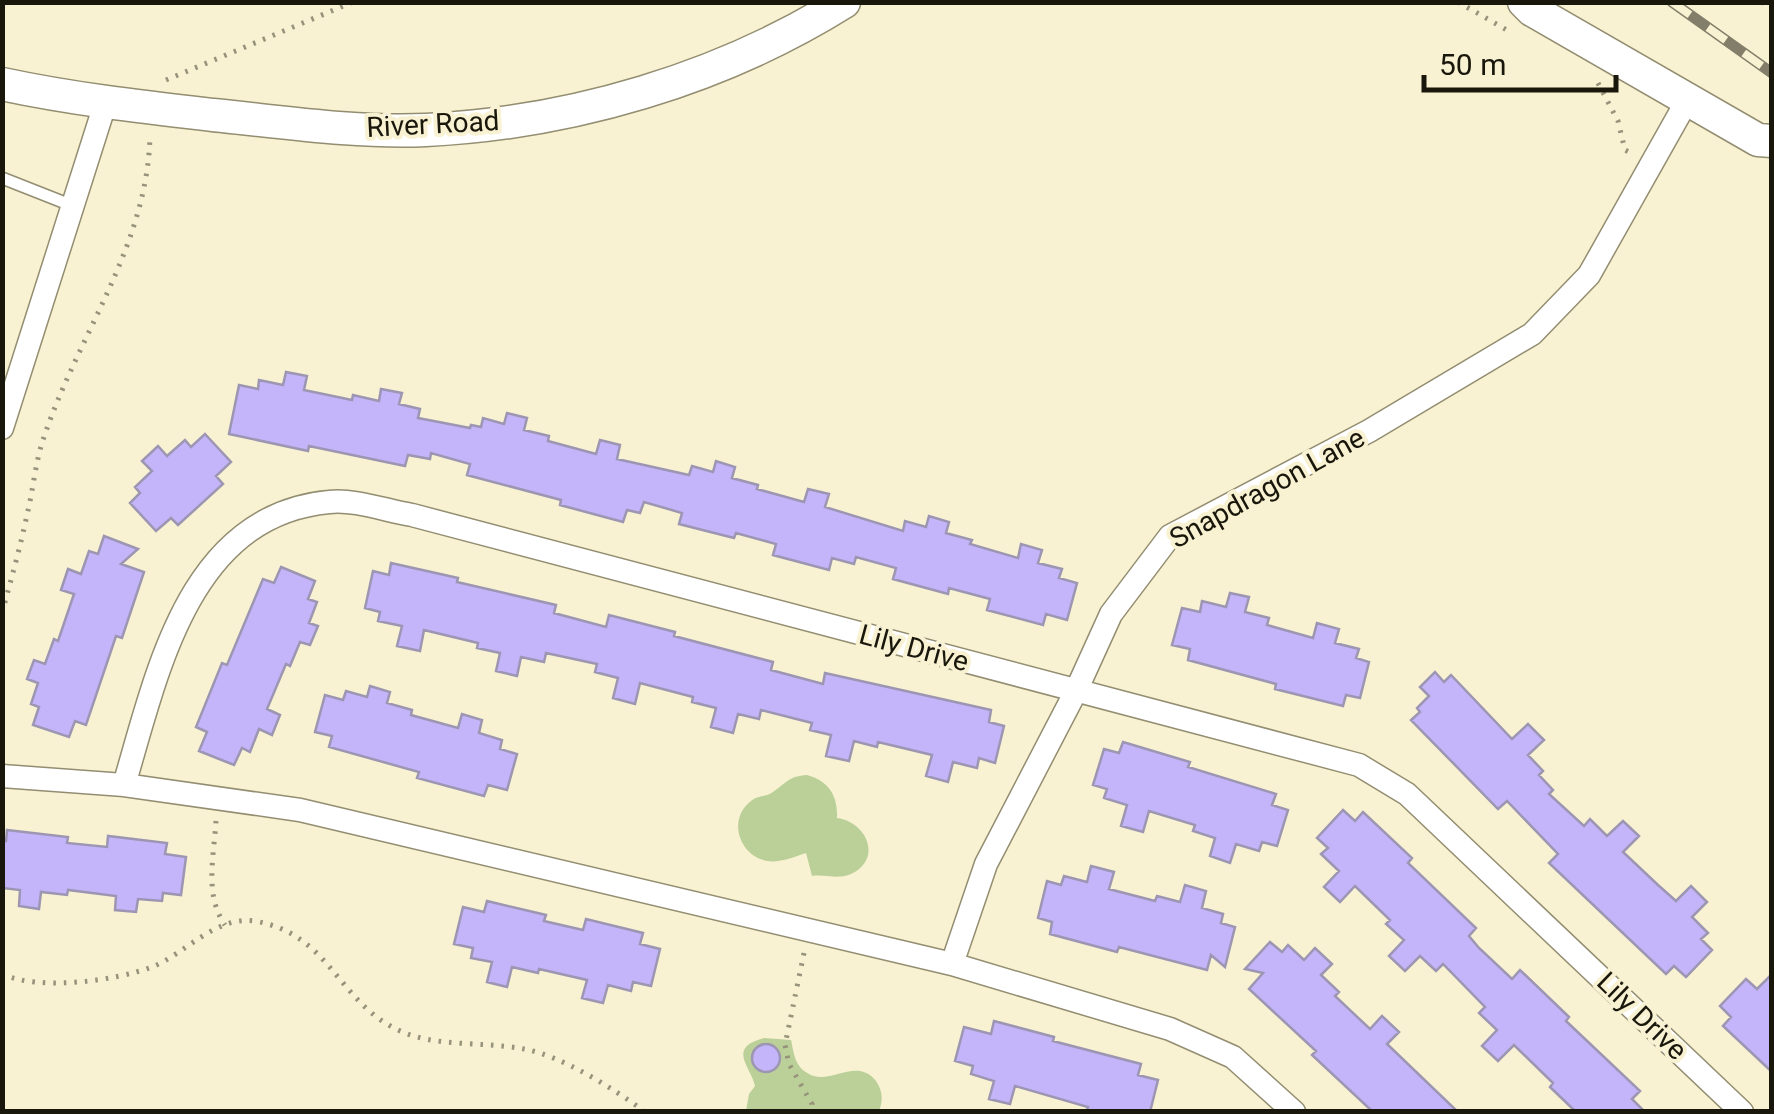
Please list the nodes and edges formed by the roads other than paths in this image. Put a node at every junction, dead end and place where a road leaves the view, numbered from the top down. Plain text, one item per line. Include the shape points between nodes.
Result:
1 (844, 2) edge
2 (1524, 2) edge
3 (1549, 2) edge
4 (2, 84) edge
5 (1688, 99) junction
6 (106, 101) junction
7 (1772, 138) edge
8 (2, 178) edge
9 (73, 206) junction
10 (2, 428) edge
11 (1076, 691) junction
12 (2, 776) edge
13 (124, 784) junction
14 (952, 964) junction
15 (1294, 1112) edge
16 (1742, 1112) edge

1 - 6 street, River Road via 719,68 520,120 368,128
2 - 5 street
3 - 7 street
4 - 6 street, River Road
5 - 7 street via 1758,140
5 - 11 street, Snapdragon Lane via 1588,275 1532,334 1369,431 1170,536 1111,614
6 - 9 street
8 - 9 lane
9 - 10 street
11 - 13 street, Lily Drive via 412,515 332,501 288,510 242,535 201,577 162,656
11 - 14 street, Snapdragon Lane via 986,864
11 - 16 street, Lily Drive via 1359,765 1407,794
12 - 13 street
13 - 14 street via 300,810
14 - 15 street via 1170,1030 1233,1057

